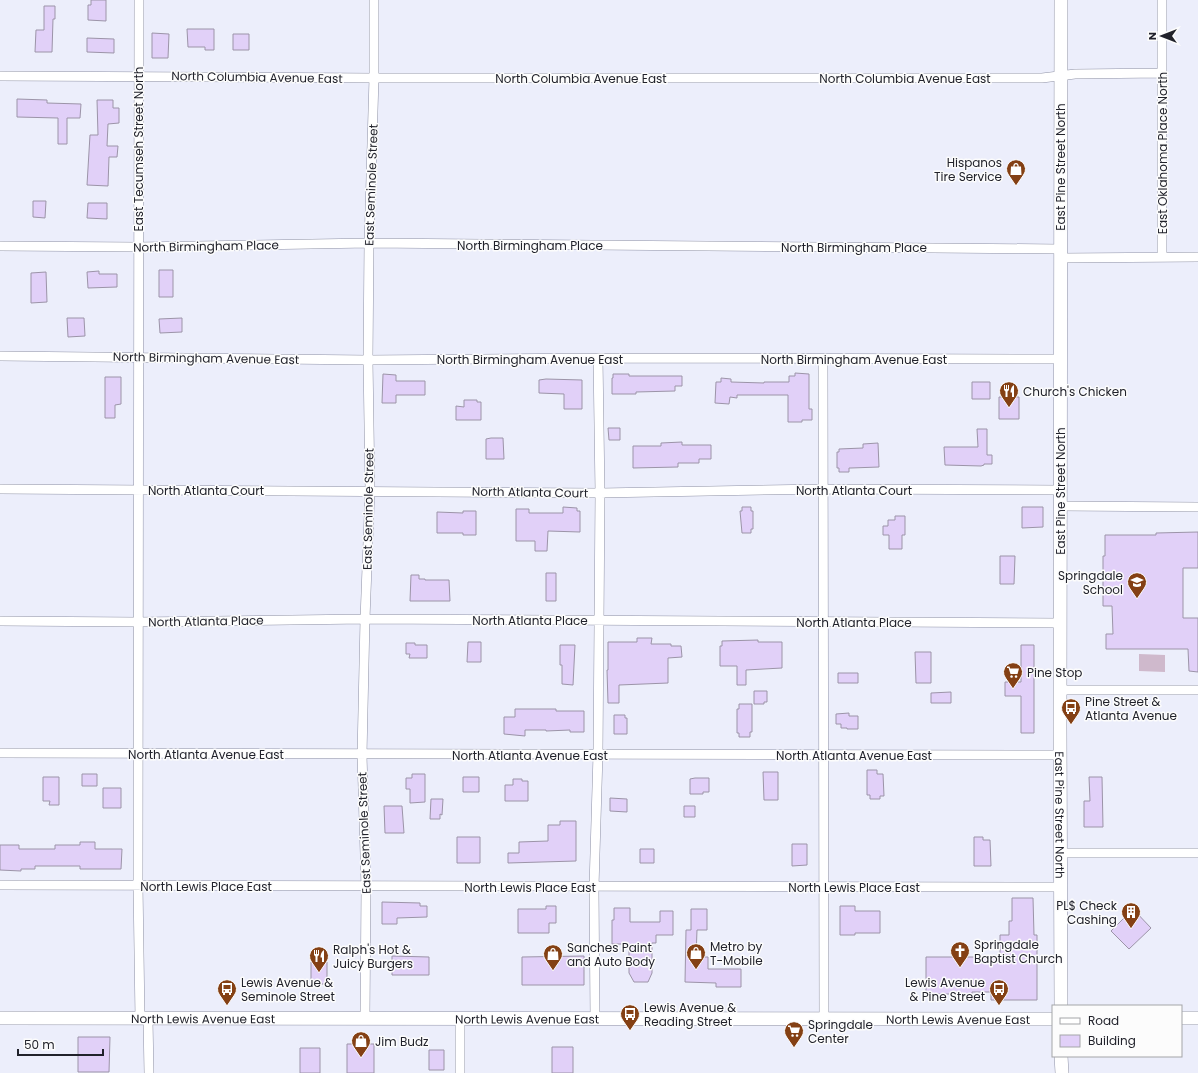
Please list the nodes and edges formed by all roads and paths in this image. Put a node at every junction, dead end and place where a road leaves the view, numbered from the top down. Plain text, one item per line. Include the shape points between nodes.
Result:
1 (138, 0) edge
2 (374, 0) edge
3 (1061, 0) edge
4 (1162, 0) edge
5 (1162, 73) junction
6 (0, 76) edge
7 (139, 76) junction
8 (1061, 76) junction
9 (374, 78) junction
10 (369, 243) junction
11 (0, 246) edge
12 (138, 247) junction
13 (1060, 254) junction
14 (1198, 257) edge
15 (1162, 258) junction
16 (0, 356) edge
17 (139, 357) junction
18 (598, 358) junction
19 (823, 359) junction
20 (1060, 359) junction
21 (368, 360) junction
22 (0, 489) edge
23 (823, 489) junction
24 (139, 490) junction
25 (370, 490) junction
26 (1060, 490) junction
27 (600, 493) junction
28 (1060, 506) junction
29 (1198, 507) edge
30 (365, 619) junction
31 (599, 620) junction
32 (0, 621) edge
33 (138, 622) junction
34 (823, 622) junction
35 (1060, 623) junction
36 (1060, 690) junction
37 (1198, 690) edge
38 (0, 753) edge
39 (138, 754) junction
40 (598, 754) junction
41 (362, 755) junction
42 (823, 755) junction
43 (1060, 755) junction
44 (1060, 853) junction
45 (1198, 853) edge
46 (0, 885) edge
47 (138, 885) junction
48 (366, 887) junction
49 (594, 887) junction
50 (823, 887) junction
51 (1061, 887) junction
52 (1061, 1005) edge
53 (0, 1018) edge
54 (824, 1018) junction
55 (1182, 1018) edge
56 (1198, 1018) edge
57 (144, 1019) junction
58 (366, 1019) junction
59 (460, 1019) junction
60 (595, 1019) junction
61 (1052, 1019) edge
62 (1062, 1057) edge
63 (149, 1073) edge
64 (460, 1073) edge
65 (1062, 1073) edge

1 - 7 street, East Tecumseh Street North
2 - 9 street, East Seminole Street
3 - 8 main road, East Pine Street North
4 - 5 street, East Oklahoma Place North
5 - 8 street, North Columbia Avenue East
5 - 15 street, East Oklahoma Place North
6 - 7 street, North Columbia Avenue East
7 - 9 street, North Columbia Avenue East
7 - 12 street, East Tecumseh Street North
8 - 9 street, North Columbia Avenue East
8 - 13 main road, East Pine Street North
9 - 10 street, East Seminole Street
10 - 12 street, North Birmingham Place
10 - 13 street, North Birmingham Place
10 - 21 street, East Seminole Street
11 - 12 street, North Birmingham Place
12 - 17 street, East Tecumseh Street North
13 - 15 street, North Birmingham Place
13 - 20 main road, East Pine Street North
14 - 15 street, North Birmingham Place
16 - 17 street, North Birmingham Avenue East
17 - 21 street, North Birmingham Avenue East
17 - 24 street, East Tecumseh Street North
18 - 19 street, North Birmingham Avenue East
18 - 21 street, North Birmingham Avenue East
18 - 27 street
19 - 20 street, North Birmingham Avenue East
19 - 23 street
20 - 26 main road, East Pine Street North
21 - 25 street, East Seminole Street
22 - 24 street, North Atlanta Court
23 - 26 street, North Atlanta Court
23 - 27 street, North Atlanta Court
23 - 34 street
24 - 25 street, North Atlanta Court
24 - 33 street, East Tecumseh Street North
25 - 27 street, North Atlanta Court
25 - 30 street, East Seminole Street
26 - 28 main road, East Pine Street North
27 - 31 street
28 - 29 street
28 - 35 main road, East Pine Street North
30 - 31 street, North Atlanta Place
30 - 33 street, North Atlanta Place
30 - 41 street, East Seminole Street
31 - 34 street, North Atlanta Place
31 - 40 street
32 - 33 street, North Atlanta Place
33 - 39 street, East Tecumseh Street North
34 - 35 street, North Atlanta Place
34 - 42 street
35 - 36 main road, East Pine Street North
36 - 37 street
36 - 43 main road, East Pine Street North
38 - 39 street, North Atlanta Avenue East
39 - 41 street, North Atlanta Avenue East
39 - 47 street, East Tecumseh Street North
40 - 41 street, North Atlanta Avenue East
40 - 42 street, North Atlanta Avenue East
40 - 49 street
41 - 48 street, East Seminole Street
42 - 43 street, North Atlanta Avenue East
42 - 50 street
43 - 44 main road, East Pine Street North
44 - 45 street
44 - 51 main road, East Pine Street North
46 - 47 street, North Lewis Place East
47 - 48 street, North Lewis Place East
47 - 57 street, East Tecumseh Street North
48 - 49 street, North Lewis Place East
48 - 58 street, East Seminole Street
49 - 50 street, North Lewis Place East
49 - 60 street
50 - 51 street, North Lewis Place East
50 - 54 street
51 - 52 main road, East Pine Street North
53 - 57 main road, North Lewis Avenue East
54 - 60 main road, North Lewis Avenue East
54 - 61 main road, North Lewis Avenue East
55 - 56 main road
57 - 58 main road, North Lewis Avenue East
57 - 63 street, East Tecumseh Street North
58 - 59 main road, North Lewis Avenue East
59 - 60 main road, North Lewis Avenue East
59 - 64 street
62 - 65 main road

